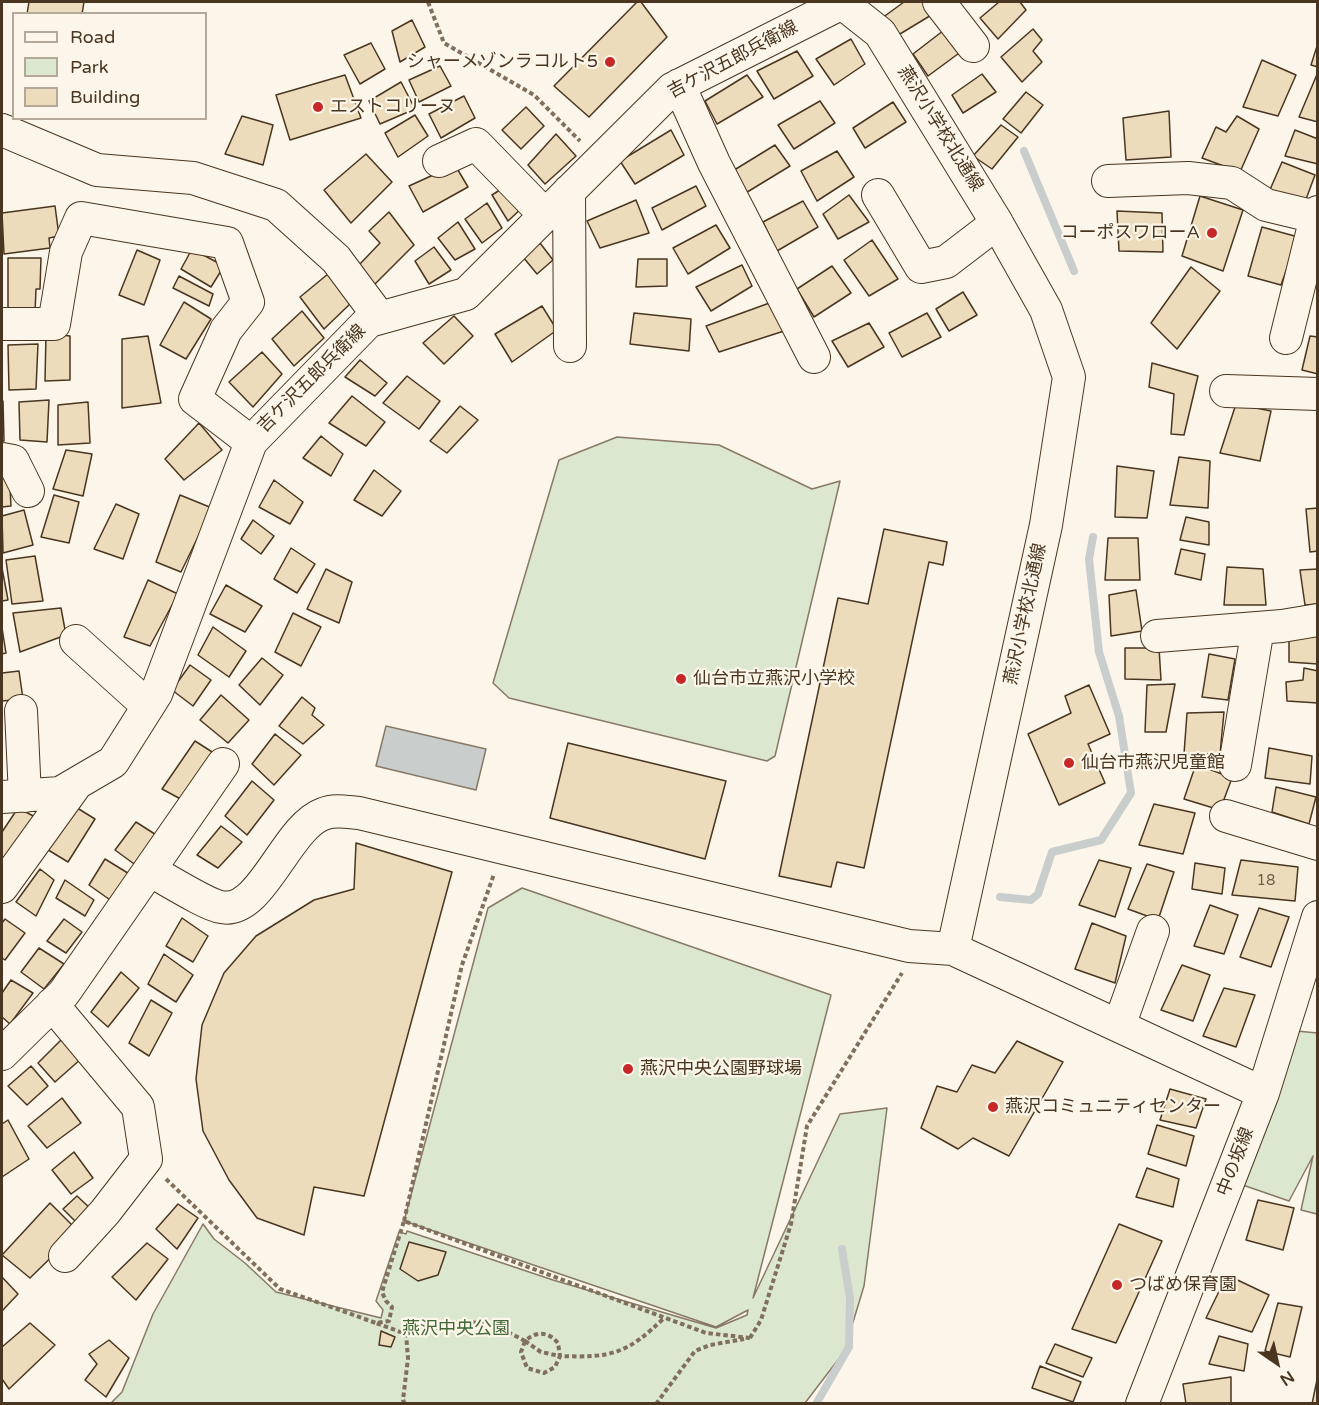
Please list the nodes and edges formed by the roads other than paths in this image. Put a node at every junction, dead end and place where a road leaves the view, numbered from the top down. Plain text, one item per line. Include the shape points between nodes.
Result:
1 (843, 2) edge
2 (939, 2) edge
3 (806, 10) edge
4 (973, 46) dead end
5 (679, 86) junction
6 (2, 130) edge
7 (439, 160) dead end
8 (1108, 181) dead end
9 (569, 191) junction
10 (878, 195) dead end
11 (545, 215) junction
12 (1316, 215) edge
13 (997, 223) junction
14 (380, 318) junction
15 (2, 324) edge
16 (1286, 338) dead end
17 (570, 346) dead end
18 (814, 357) dead end
19 (1226, 391) dead end
20 (1317, 394) edge
21 (251, 442) junction
22 (2, 459) edge
23 (28, 491) dead end
24 (1317, 620) edge
25 (1258, 628) junction
26 (1157, 636) dead end
27 (76, 641) dead end
28 (148, 706) junction
29 (21, 711) dead end
30 (223, 765) dead end
31 (1235, 765) dead end
32 (77, 783) junction
33 (13, 796) edge
34 (1226, 816) dead end
35 (1317, 844) edge
36 (151, 871) junction
37 (2, 887) edge
38 (1317, 916) edge
39 (1153, 930) dead end
40 (953, 949) junction
41 (52, 1004) junction
42 (1119, 1026) junction
43 (2, 1054) edge
44 (1263, 1093) junction
45 (65, 1256) dead end
46 (1142, 1404) edge

1 - 3 street, 吉ケ沢五郎兵衛線
1 - 13 street, 燕沢小学校北通線 via 880,33
2 - 4 street
3 - 5 street, 吉ケ沢五郎兵衛線
5 - 9 street, 吉ケ沢五郎兵衛線
5 - 18 street via 714,163
6 - 14 street via 97,170 193,178 276,205 336,260
7 - 11 street via 476,144
8 - 12 street via 1188,178 1232,183 1266,205
9 - 11 street, 吉ケ沢五郎兵衛線
9 - 17 street
10 - 13 street via 921,267 946,262
11 - 14 street, 吉ケ沢五郎兵衛線 via 466,294
12 - 16 street
13 - 40 street, 燕沢小学校北通線 via 1046,310 1070,377 1046,525
14 - 21 street, 吉ケ沢五郎兵衛線 via 369,321
15 - 21 street via 54,324 66,252 81,218 227,243 248,302 226,330 195,399
19 - 20 street
21 - 28 street, 吉ケ沢五郎兵衛線 via 156,694
22 - 23 street via 13,461
24 - 25 street
25 - 26 street
25 - 31 street
27 - 28 street
28 - 32 street, 吉ケ沢五郎兵衛線 via 113,762
29 - 33 street
30 - 36 street
32 - 33 street, 吉ケ沢五郎兵衛線 via 60,793
32 - 37 street
34 - 35 street
36 - 40 street via 221,908 240,905 253,895 308,824 334,811 359,813 909,946
36 - 41 street via 64,993
38 - 44 street, 中の坂線
39 - 42 street
40 - 42 street
41 - 43 street
41 - 45 street via 138,1107 146,1159
42 - 44 street
44 - 46 street, 中の坂線

